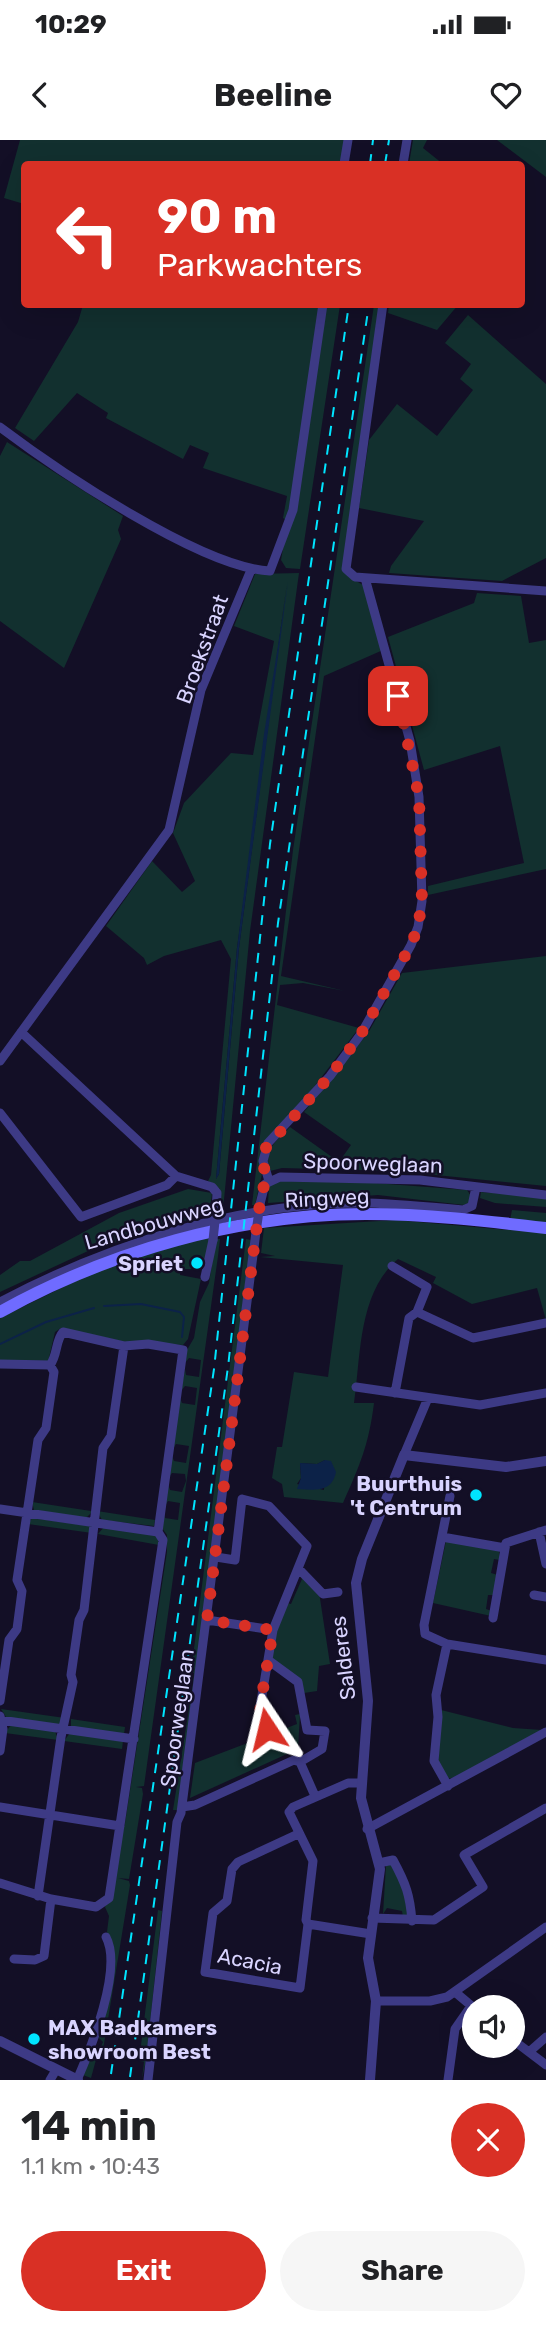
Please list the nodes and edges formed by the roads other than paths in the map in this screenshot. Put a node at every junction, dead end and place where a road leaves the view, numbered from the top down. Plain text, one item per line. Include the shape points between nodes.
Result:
1 (348, 140) edge
2 (407, 140) edge
3 (344, 161) edge
4 (404, 161) edge
5 (322, 308) edge
6 (382, 308) edge
7 (0, 427) edge
8 (251, 570) junction
9 (365, 578) junction
10 (546, 591) edge
11 (21, 1032) junction
12 (0, 1060) edge
13 (0, 1112) edge
14 (176, 1176) junction
15 (269, 1181) junction
16 (476, 1187) junction
17 (546, 1195) edge
18 (546, 1228) edge
19 (392, 1266) dead end
20 (205, 1277) dead end
21 (0, 1302) edge
22 (0, 1312) edge
23 (416, 1312) junction
24 (546, 1323) edge
25 (124, 1346) junction
26 (0, 1364) edge
27 (50, 1366) junction
28 (356, 1387) dead end
29 (395, 1393) junction
30 (546, 1396) edge
31 (428, 1398) junction
32 (404, 1455) junction
33 (546, 1461) edge
34 (450, 1496) dead end
35 (0, 1509) edge
36 (29, 1513) junction
37 (95, 1522) junction
38 (542, 1531) edge
39 (159, 1532) junction
40 (442, 1537) junction
41 (505, 1548) junction
42 (216, 1557) junction
43 (546, 1564) edge
44 (298, 1569) junction
45 (338, 1592) dead end
46 (534, 1595) dead end
47 (546, 1597) edge
48 (493, 1618) dead end
49 (207, 1620) junction
50 (273, 1630) junction
51 (447, 1644) junction
52 (268, 1660) junction
53 (546, 1660) edge
54 (0, 1701) edge
55 (0, 1719) edge
56 (65, 1728) junction
57 (267, 1729) dead end
58 (546, 1732) edge
59 (134, 1740) junction
60 (0, 1751) edge
61 (300, 1762) junction
62 (361, 1783) junction
63 (447, 1786) junction
64 (316, 1797) junction
65 (0, 1807) edge
66 (182, 1807) junction
67 (546, 1808) edge
68 (50, 1815) junction
69 (120, 1825) junction
70 (367, 1829) junction
71 (298, 1834) junction
72 (379, 1863) junction
73 (0, 1882) edge
74 (38, 1896) junction
75 (51, 1899) junction
76 (372, 1918) junction
77 (412, 1921) junction
78 (309, 1924) junction
79 (546, 1927) edge
80 (371, 1934) junction
81 (106, 1937) dead end
82 (14, 1959) dead end
83 (455, 1992) junction
84 (462, 1998) edge
85 (376, 2001) junction
86 (462, 2020) edge
87 (546, 2037) edge
88 (0, 2041) edge
89 (525, 2049) edge
90 (529, 2052) junction
91 (546, 2065) edge
92 (53, 2075) edge
93 (77, 2080) edge
94 (148, 2080) edge
95 (370, 2080) edge
96 (449, 2080) edge

1 - 3 street
2 - 4 street
5 - 8 street via 292,519 270,571
6 - 9 street via 345,564 349,574
7 - 8 street via 148,522 191,546
8 - 11 street, Broekstraat via 201,690 169,830
9 - 10 street
9 - 15 street via 410,741 419,797 420,914 411,945 361,1034 330,1076 268,1143 263,1161
11 - 12 street, Broekstraat
11 - 14 street
13 - 14 street via 81,1217 167,1185
14 - 20 street, bridge via 212,1187 217,1193
15 - 16 street, Spoorweglaan via 280,1177 420,1180
15 - 42 street, Spoorweglaan, bridge via 262,1189
16 - 17 street, Spoorweglaan
16 - 21 street, Landbouwweg via 472,1206 463,1210 365,1203 266,1212 204,1224 117,1249
18 - 22 main road, Ringweg via 366,1214 264,1222 121,1258 65,1279
19 - 23 street via 427,1287
23 - 24 street via 473,1338
23 - 29 street via 409,1318
25 - 27 street via 63,1332
25 - 37 street via 111,1436 103,1448
25 - 39 street via 148,1344 183,1350
26 - 27 street
27 - 36 street via 54,1372 46,1428 38,1440
28 - 29 street
29 - 31 street
30 - 31 street via 480,1405
31 - 32 street, Salderes
32 - 33 street via 506,1467
32 - 62 street, Salderes via 356,1583 368,1701
34 - 40 street
35 - 36 street
36 - 37 street
36 - 54 street via 17,1580 22,1591 17,1629 9,1640
37 - 39 street
37 - 56 street
38 - 41 street via 509,1539
38 - 43 street
39 - 59 street via 163,1540
40 - 41 street
40 - 51 street via 424,1626 427,1637
41 - 48 street
42 - 44 street via 235,1560 242,1499 269,1506 307,1546
42 - 49 street, Spoorweglaan
44 - 45 street via 323,1594
44 - 50 street
46 - 47 street
49 - 50 street
49 - 66 street, Spoorweglaan
50 - 52 street
51 - 53 street
51 - 63 street via 436,1695 434,1761
52 - 57 street via 260,1707
52 - 61 street via 299,1682 307,1730 325,1731 322,1749
55 - 56 street
55 - 60 street via 4,1729
56 - 59 street
56 - 68 street
58 - 63 street
59 - 69 street
61 - 64 street
61 - 66 street via 294,1760
62 - 64 street via 348,1783
62 - 70 street, Salderes
63 - 70 street
64 - 71 street via 289,1812
65 - 68 street
66 - 94 street, Spoorweglaan
67 - 77 street via 464,1855 483,1887 433,1920
68 - 69 street
68 - 74 street
69 - 75 street via 110,1894 101,1905
70 - 72 street, Salderes
71 - 78 street via 313,1860
71 - 78 street, Acacia via 232,1868 227,1901 213,1913 205,1972 300,1988
72 - 76 street, Salderes
72 - 77 street via 393,1860 410,1893
73 - 74 street
74 - 75 street
75 - 82 street via 44,1956
76 - 77 street
76 - 80 street, Salderes
78 - 80 street
79 - 83 street
80 - 85 street, Salderes via 368,1958
81 - 93 street via 112,1951 101,2024
83 - 84 street
83 - 85 street via 430,2001
85 - 95 street, Salderes
86 - 96 street via 455,2029
87 - 90 street
88 - 92 street
89 - 90 street
90 - 91 street
92 - 93 street

